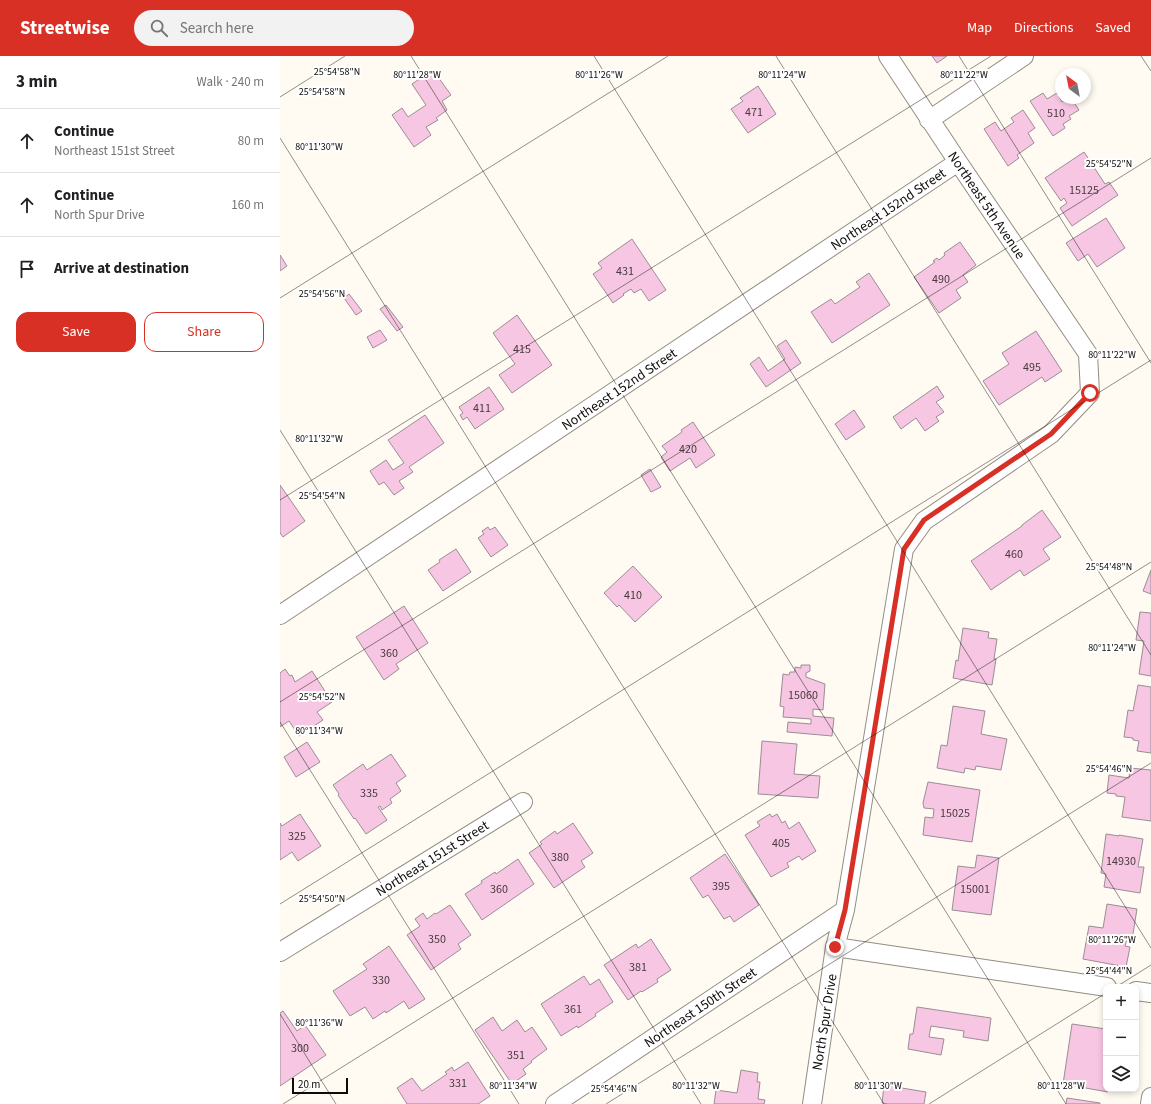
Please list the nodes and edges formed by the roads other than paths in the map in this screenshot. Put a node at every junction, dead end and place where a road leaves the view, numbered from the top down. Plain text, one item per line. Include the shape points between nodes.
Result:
1 (888, 56) edge
2 (1024, 56) edge
3 (930, 120) junction
4 (958, 162) junction
5 (924, 520) joint
6 (280, 615) edge
7 (523, 802) dead end
8 (845, 910) junction
9 (835, 947) junction
10 (280, 952) edge
11 (1103, 986) edge
12 (1139, 991) edge
13 (1151, 993) edge
14 (1151, 1097) edge
15 (555, 1104) edge
16 (812, 1104) edge
17 (1150, 1104) edge

1 - 3 street, Northeast 5th Avenue
2 - 3 street
3 - 4 street, Northeast 5th Avenue
4 - 5 street, Northeast 5th Avenue via 1088,354 1090,393 1051,434
4 - 6 street, Northeast 152nd Street
5 - 8 street, North Spur Drive via 904,549
7 - 10 street, Northeast 151st Street
8 - 9 street, North Spur Drive
8 - 15 street, Northeast 150th Street
9 - 11 street
9 - 16 street, North Spur Drive
12 - 13 street
14 - 17 street

